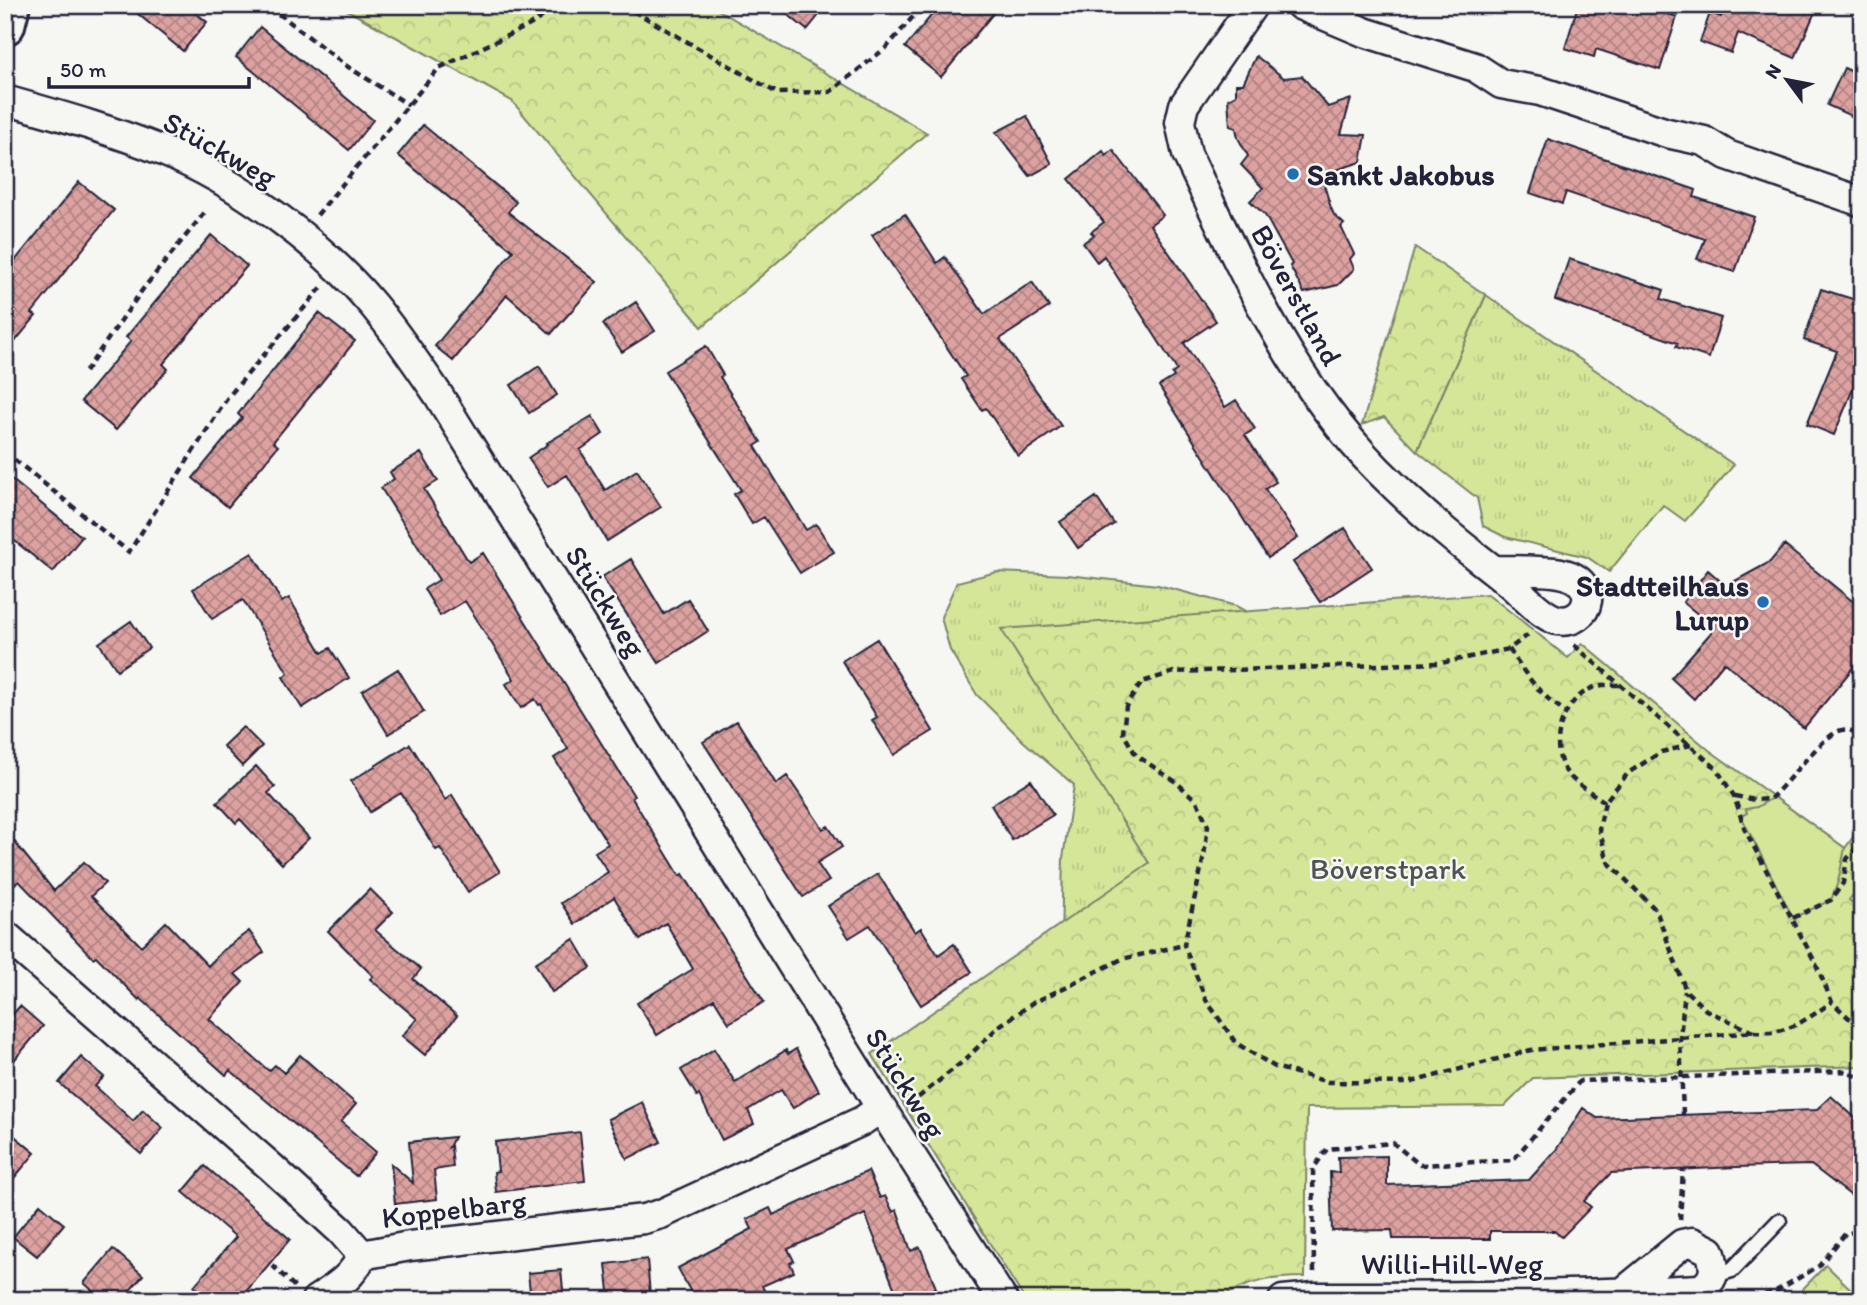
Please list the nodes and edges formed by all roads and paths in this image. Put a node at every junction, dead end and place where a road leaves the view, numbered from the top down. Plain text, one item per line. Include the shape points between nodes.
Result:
1 (10, 5) edge
2 (256, 5) edge
3 (559, 5) edge
4 (623, 5) edge
5 (923, 5) edge
6 (1252, 5) edge
7 (1300, 5) edge
8 (5, 25) edge
9 (5, 100) edge
10 (409, 105) junction
11 (1862, 202) edge
12 (205, 212) dead end
13 (310, 224) dead end
14 (327, 281) dead end
15 (85, 372) dead end
16 (5, 453) edge
17 (1495, 570) dead end
18 (1532, 630) dead end
19 (1574, 645) dead end
20 (1509, 649) junction
21 (1621, 685) junction
22 (1565, 711) junction
23 (1862, 737) edge
24 (1691, 745) junction
25 (1734, 796) junction
26 (1605, 802) junction
27 (1862, 841) edge
28 (1793, 918) junction
29 (5, 935) edge
30 (1184, 945) junction
31 (1686, 990) junction
32 (1832, 1002) junction
33 (1862, 1023) edge
34 (1754, 1032) junction
35 (1680, 1037) junction
36 (1681, 1076) junction
37 (1862, 1078) edge
38 (891, 1109) junction
39 (1683, 1114) dead end
40 (1683, 1170) dead end
41 (1779, 1221) dead end
42 (1680, 1228) dead end
43 (1861, 1232) edge
44 (362, 1255) junction
45 (272, 1265) dead end
46 (1314, 1280) dead end
47 (1721, 1283) junction
48 (1776, 1291) junction
49 (1622, 1293) junction
50 (307, 1297) edge
51 (1003, 1300) edge
52 (1283, 1300) edge
53 (1780, 1300) edge

1 - 8 street
2 - 10 path via 282,16 345,65
3 - 10 path via 530,25 439,68
4 - 5 path via 777,93 830,92 887,47
6 - 17 street, Böverstland via 1184,105 1180,122 1186,154 1289,357 1310,389 1377,469
7 - 11 street via 1364,32 1475,67 1501,84 1540,91 1704,141 1727,155
9 - 38 street, Stückweg via 165,152 228,185 301,235 372,303 439,396
10 - 13 path
12 - 15 path
14 - 16 path via 228,397 129,552
18 - 20 path
19 - 21 path
20 - 22 path via 1527,677
20 - 30 path via 1441,663 1174,672 1142,682 1126,706 1123,733 1136,755 1197,801 1208,826
21 - 22 path via 1599,685 1578,696
21 - 24 path
22 - 26 path via 1559,751 1563,767
23 - 25 path via 1841,730 1824,741 1770,799
24 - 25 path via 1716,768
24 - 26 path via 1661,752 1628,773
25 - 28 path via 1745,830
26 - 31 path via 1599,829 1608,862 1656,910
27 - 28 path via 1847,859 1843,883 1830,900
28 - 32 path
29 - 44 street, Koppelbarg via 271,1167
30 - 35 path via 1206,1000 1236,1043 1275,1067 1328,1082 1408,1083 1531,1050
30 - 38 path via 1122,958 1033,1003 999,1026 937,1085
31 - 34 path via 1706,1010
31 - 35 path
32 - 33 path
32 - 34 path via 1789,1030
34 - 35 path
35 - 36 path
36 - 37 path via 1843,1071
36 - 39 path
36 - 46 path via 1580,1081 1513,1160 1420,1165 1393,1143 1327,1149 1312,1169
38 - 44 street, Koppelbarg via 644,1219
38 - 51 street, Stückweg
40 - 42 path
41 - 47 lane
43 - 48 path via 1845,1234 1819,1266
44 - 50 street via 346,1279
45 - 50 path
47 - 48 path via 1737,1298
47 - 49 street, Willi-Hill-Weg via 1700,1289
47 - 49 street via 1710,1251 1692,1242 1682,1244
48 - 53 path
49 - 52 street, Willi-Hill-Weg

